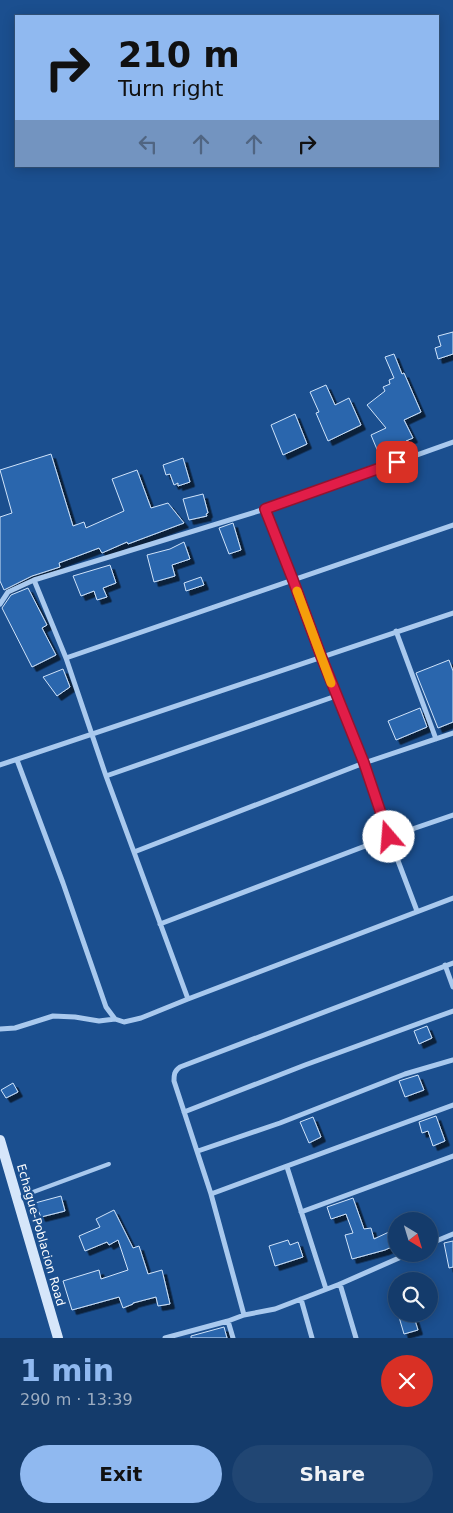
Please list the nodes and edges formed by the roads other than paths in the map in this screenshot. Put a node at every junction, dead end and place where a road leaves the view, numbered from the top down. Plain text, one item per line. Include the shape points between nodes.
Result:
1 (453, 442) edge
2 (265, 509) junction
3 (453, 525) edge
4 (34, 580) junction
5 (293, 580) junction
6 (0, 604) edge
7 (453, 612) edge
8 (396, 631) junction
9 (321, 656) junction
10 (66, 658) junction
11 (336, 696) junction
12 (453, 733) edge
13 (93, 735) junction
14 (436, 739) junction
15 (17, 760) junction
16 (364, 763) junction
17 (0, 765) edge
18 (106, 776) junction
19 (453, 815) edge
20 (389, 837) junction
21 (134, 852) junction
22 (453, 898) edge
23 (417, 911) junction
24 (160, 924) junction
25 (453, 962) edge
26 (445, 965) junction
27 (453, 986) edge
28 (188, 999) junction
29 (453, 1011) edge
30 (115, 1020) junction
31 (0, 1030) edge
32 (453, 1060) edge
33 (453, 1105) edge
34 (184, 1112) junction
35 (0, 1140) edge
36 (198, 1151) junction
37 (453, 1156) edge
38 (109, 1164) dead end
39 (286, 1167) junction
40 (212, 1194) junction
41 (17, 1198) junction
42 (301, 1212) junction
43 (453, 1234) edge
44 (438, 1240) edge
45 (390, 1262) edge
46 (340, 1284) junction
47 (326, 1289) junction
48 (301, 1299) junction
49 (244, 1315) junction
50 (228, 1321) junction
51 (58, 1338) edge
52 (165, 1338) edge
53 (233, 1338) edge
54 (312, 1338) edge
55 (356, 1338) edge

1 - 2 street
2 - 4 street
2 - 5 street
3 - 5 street
4 - 6 street via 8,592
4 - 10 street
5 - 9 street
5 - 10 street
7 - 8 street
8 - 9 street
8 - 14 street
9 - 11 street
9 - 13 street
10 - 13 street
11 - 16 street
11 - 18 street
12 - 14 street
13 - 15 street
13 - 18 street
14 - 16 street
15 - 17 street
15 - 30 street via 106,1007
16 - 20 street
16 - 21 street
18 - 21 street
19 - 20 street
20 - 23 street
20 - 24 street
21 - 24 street
22 - 23 street
23 - 28 street
24 - 28 street
25 - 26 street
26 - 27 street
26 - 34 street via 180,1067 174,1081
28 - 30 street via 141,1018 124,1022
29 - 34 street
30 - 31 street via 54,1016
32 - 36 street via 405,1074
33 - 39 street
34 - 36 street
35 - 41 main road, Echague-Poblacion Road
36 - 40 street
37 - 42 street
38 - 41 lane
39 - 40 street
39 - 42 street
40 - 49 street
41 - 51 main road, Echague-Poblacion Road
42 - 47 street
43 - 44 street
45 - 46 street
46 - 47 street
46 - 55 street
47 - 48 street
48 - 49 street via 275,1310
48 - 54 street
49 - 50 street
50 - 52 street
50 - 53 street

